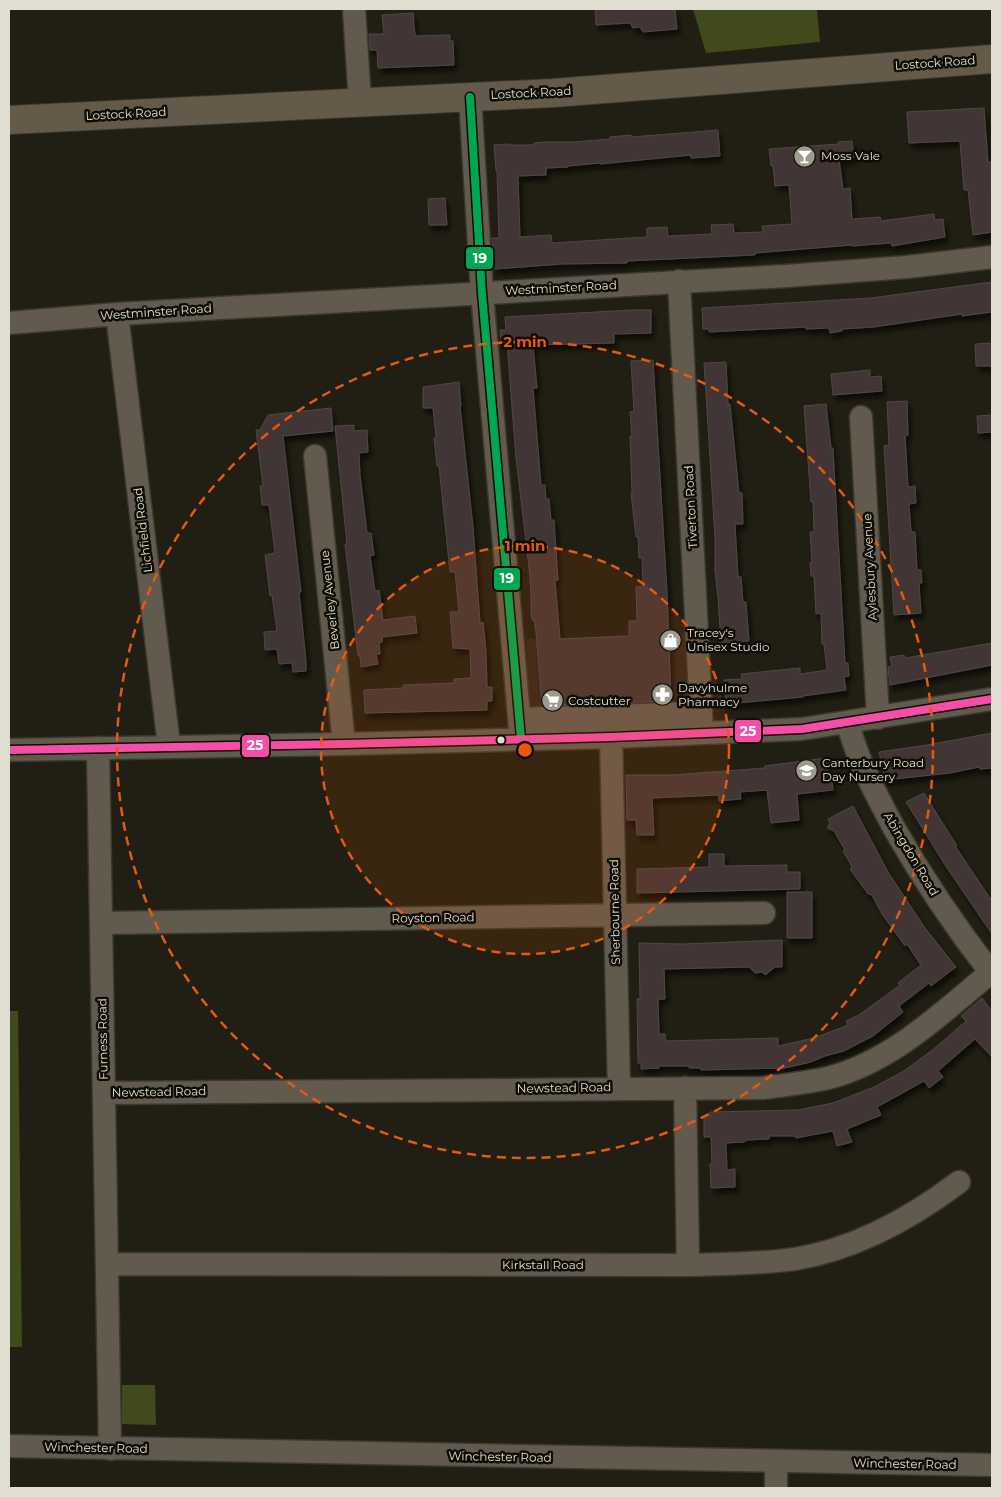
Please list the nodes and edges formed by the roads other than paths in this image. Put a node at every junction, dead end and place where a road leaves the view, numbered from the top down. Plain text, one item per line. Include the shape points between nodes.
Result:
1 (354, 9) edge
2 (992, 59) edge
3 (470, 97) junction
4 (360, 102) junction
5 (9, 120) edge
6 (992, 257) edge
7 (679, 281) junction
8 (482, 293) junction
9 (117, 314) junction
10 (9, 323) edge
11 (861, 417) dead end
12 (315, 456) dead end
13 (992, 699) edge
14 (878, 718) junction
15 (702, 723) junction
16 (848, 723) junction
17 (520, 729) junction
18 (611, 737) junction
19 (344, 744) junction
20 (169, 746) junction
21 (98, 748) junction
22 (9, 750) edge
23 (764, 913) dead end
24 (616, 915) junction
25 (101, 923) junction
26 (992, 973) edge
27 (619, 1088) junction
28 (685, 1088) junction
29 (104, 1093) junction
30 (959, 1182) dead end
31 (108, 1264) junction
32 (688, 1265) junction
33 (9, 1446) edge
34 (110, 1449) junction
35 (776, 1462) junction
36 (992, 1465) edge
37 (776, 1488) edge

1 - 4 street
2 - 3 main road, Lostock Road
3 - 4 main road, Lostock Road
3 - 8 street
4 - 5 main road, Lostock Road
6 - 7 street, Westminster Road via 907,267
7 - 8 street, Westminster Road
7 - 15 street, Tiverton Road
8 - 9 street, Westminster Road
8 - 17 street
9 - 10 street, Westminster Road
9 - 20 street, Lichfield Road
11 - 14 street, Aylesbury Avenue
12 - 19 street, Beverley Avenue
13 - 14 street
14 - 16 street
15 - 16 street via 802,729
15 - 17 street
15 - 18 street
16 - 26 street, Abingdon Road via 877,797 908,851 948,916
17 - 18 street
17 - 19 street
18 - 24 street, Sherbourne Road
19 - 20 street
20 - 21 street
21 - 22 street
21 - 25 street, Furness Road
23 - 24 street, Royston Road
24 - 25 street, Royston Road
24 - 27 street, Sherbourne Road
25 - 29 street, Furness Road
26 - 28 street, Newstead Road via 894,1048 829,1078 763,1088
27 - 28 street, Newstead Road
27 - 29 street, Newstead Road
28 - 32 street
29 - 31 street, Furness Road
30 - 32 street, Kirkstall Road via 902,1221 829,1251 758,1263
31 - 32 street, Kirkstall Road
31 - 34 street, Furness Road
33 - 34 street, Winchester Road
34 - 35 street, Winchester Road
35 - 36 street, Winchester Road
35 - 37 street

